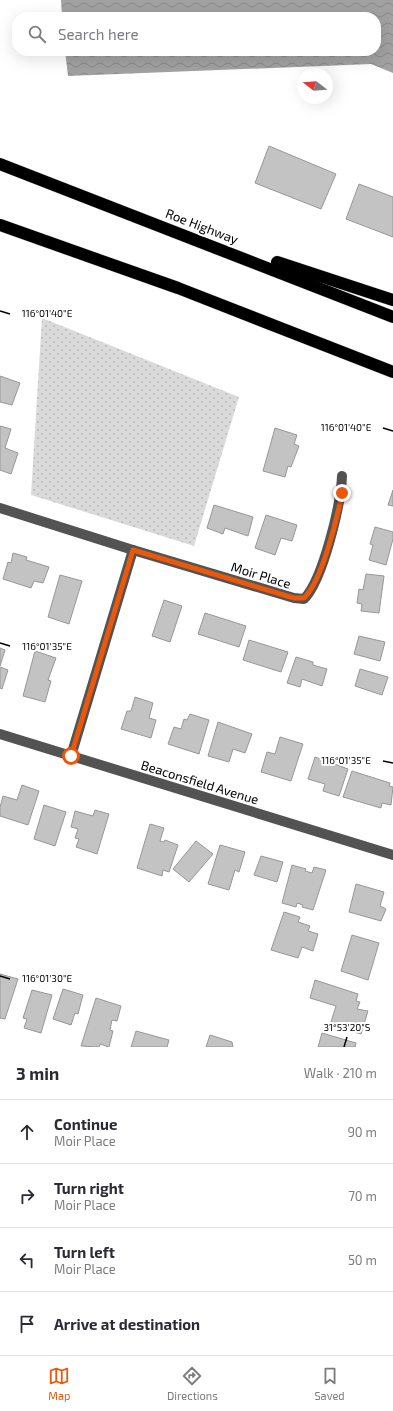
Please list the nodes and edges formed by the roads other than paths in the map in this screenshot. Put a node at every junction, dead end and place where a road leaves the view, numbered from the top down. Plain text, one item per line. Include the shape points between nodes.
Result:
1 (0, 164) edge
2 (0, 225) edge
3 (163, 226) junction
4 (393, 300) edge
5 (393, 316) edge
6 (393, 372) edge
7 (342, 476) dead end
8 (0, 508) edge
9 (133, 550) junction
10 (0, 734) edge
11 (71, 756) junction
12 (393, 855) edge

1 - 3 highway, Roe Highway
2 - 6 highway via 178,288
3 - 4 highway
3 - 5 highway, Roe Highway
7 - 9 street, Moir Place via 339,506 318,575 311,592 304,598 294,598
8 - 9 street, Moir Place
9 - 11 street
10 - 11 street, Beaconsfield Avenue
11 - 12 street, Beaconsfield Avenue

